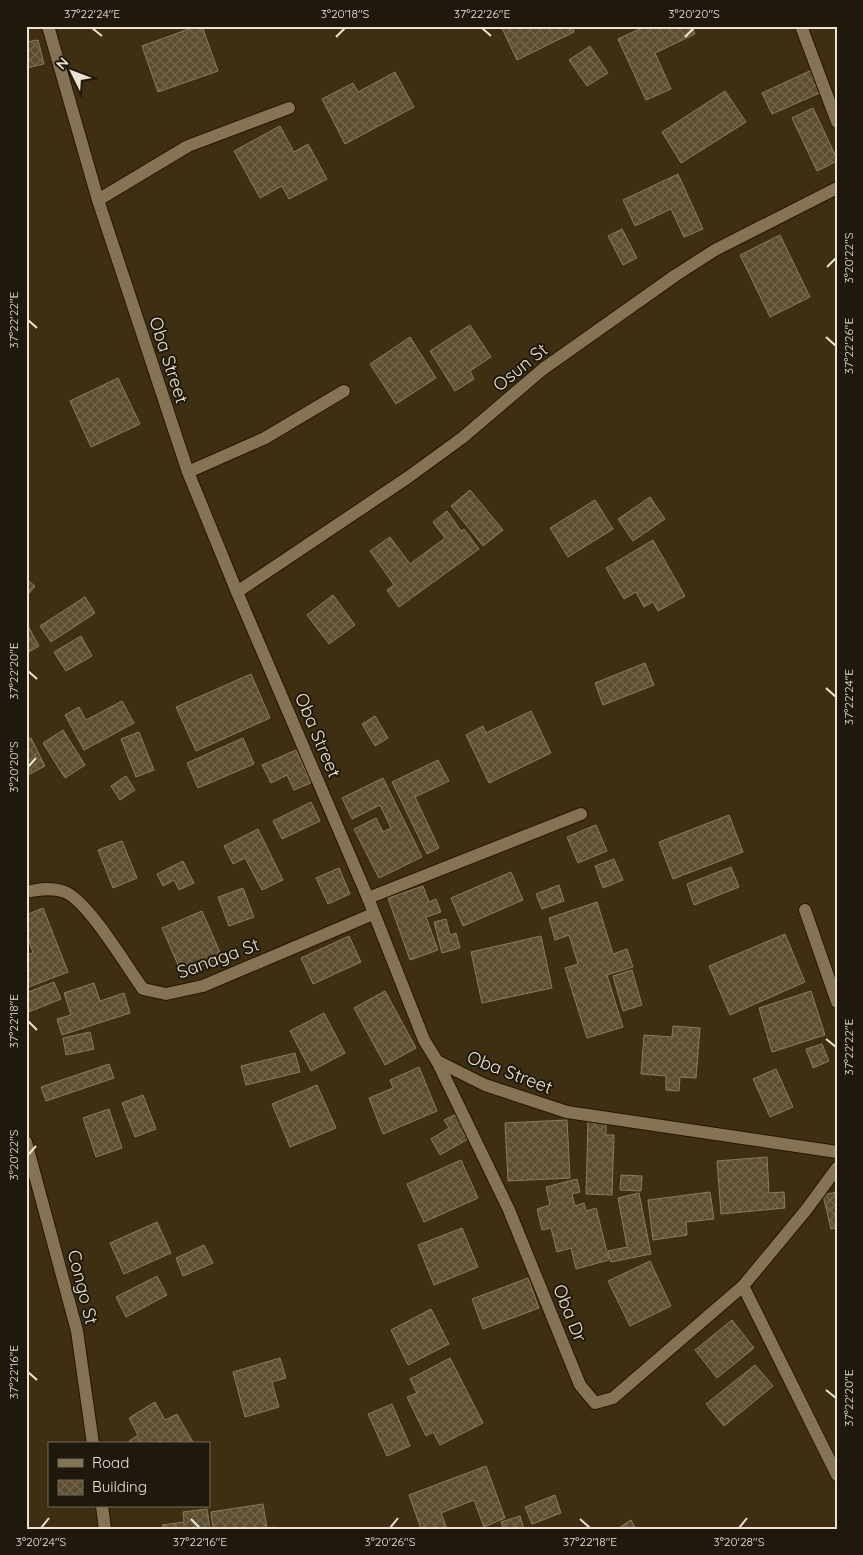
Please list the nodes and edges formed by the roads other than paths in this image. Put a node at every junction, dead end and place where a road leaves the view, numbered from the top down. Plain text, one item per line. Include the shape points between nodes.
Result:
1 (48, 26) edge
2 (801, 26) edge
3 (289, 108) dead end
4 (837, 122) edge
5 (837, 188) edge
6 (98, 200) junction
7 (344, 391) dead end
8 (188, 472) junction
9 (237, 592) junction
10 (581, 814) dead end
11 (26, 892) edge
12 (368, 898) junction
13 (805, 910) dead end
14 (373, 914) junction
15 (837, 1002) edge
16 (437, 1061) junction
17 (26, 1142) edge
18 (837, 1152) edge
19 (837, 1168) edge
20 (743, 1286) junction
21 (93, 1442) edge
22 (837, 1475) edge
23 (102, 1508) edge
24 (105, 1529) edge

1 - 6 street, Oba Street
2 - 4 street
3 - 6 street via 188,146
5 - 9 street, Osun St via 715,250 676,275 543,368 462,438 407,478
6 - 8 street, Oba Street
7 - 8 street via 265,438
8 - 9 street, Oba Street
9 - 12 street, Oba Street
10 - 12 street
11 - 14 street, Sanaga St via 41,888 65,892 88,910 143,989 166,994 203,986
12 - 14 street, Oba Street
13 - 15 street
14 - 16 street, Oba Street via 424,1040
16 - 18 street, Oba Street via 485,1085 567,1112
16 - 20 street, Oba Dr via 509,1210 580,1385 595,1403 613,1398
17 - 21 street, Congo St via 76,1331
19 - 20 street, Oba Dr
20 - 22 street
23 - 24 street

